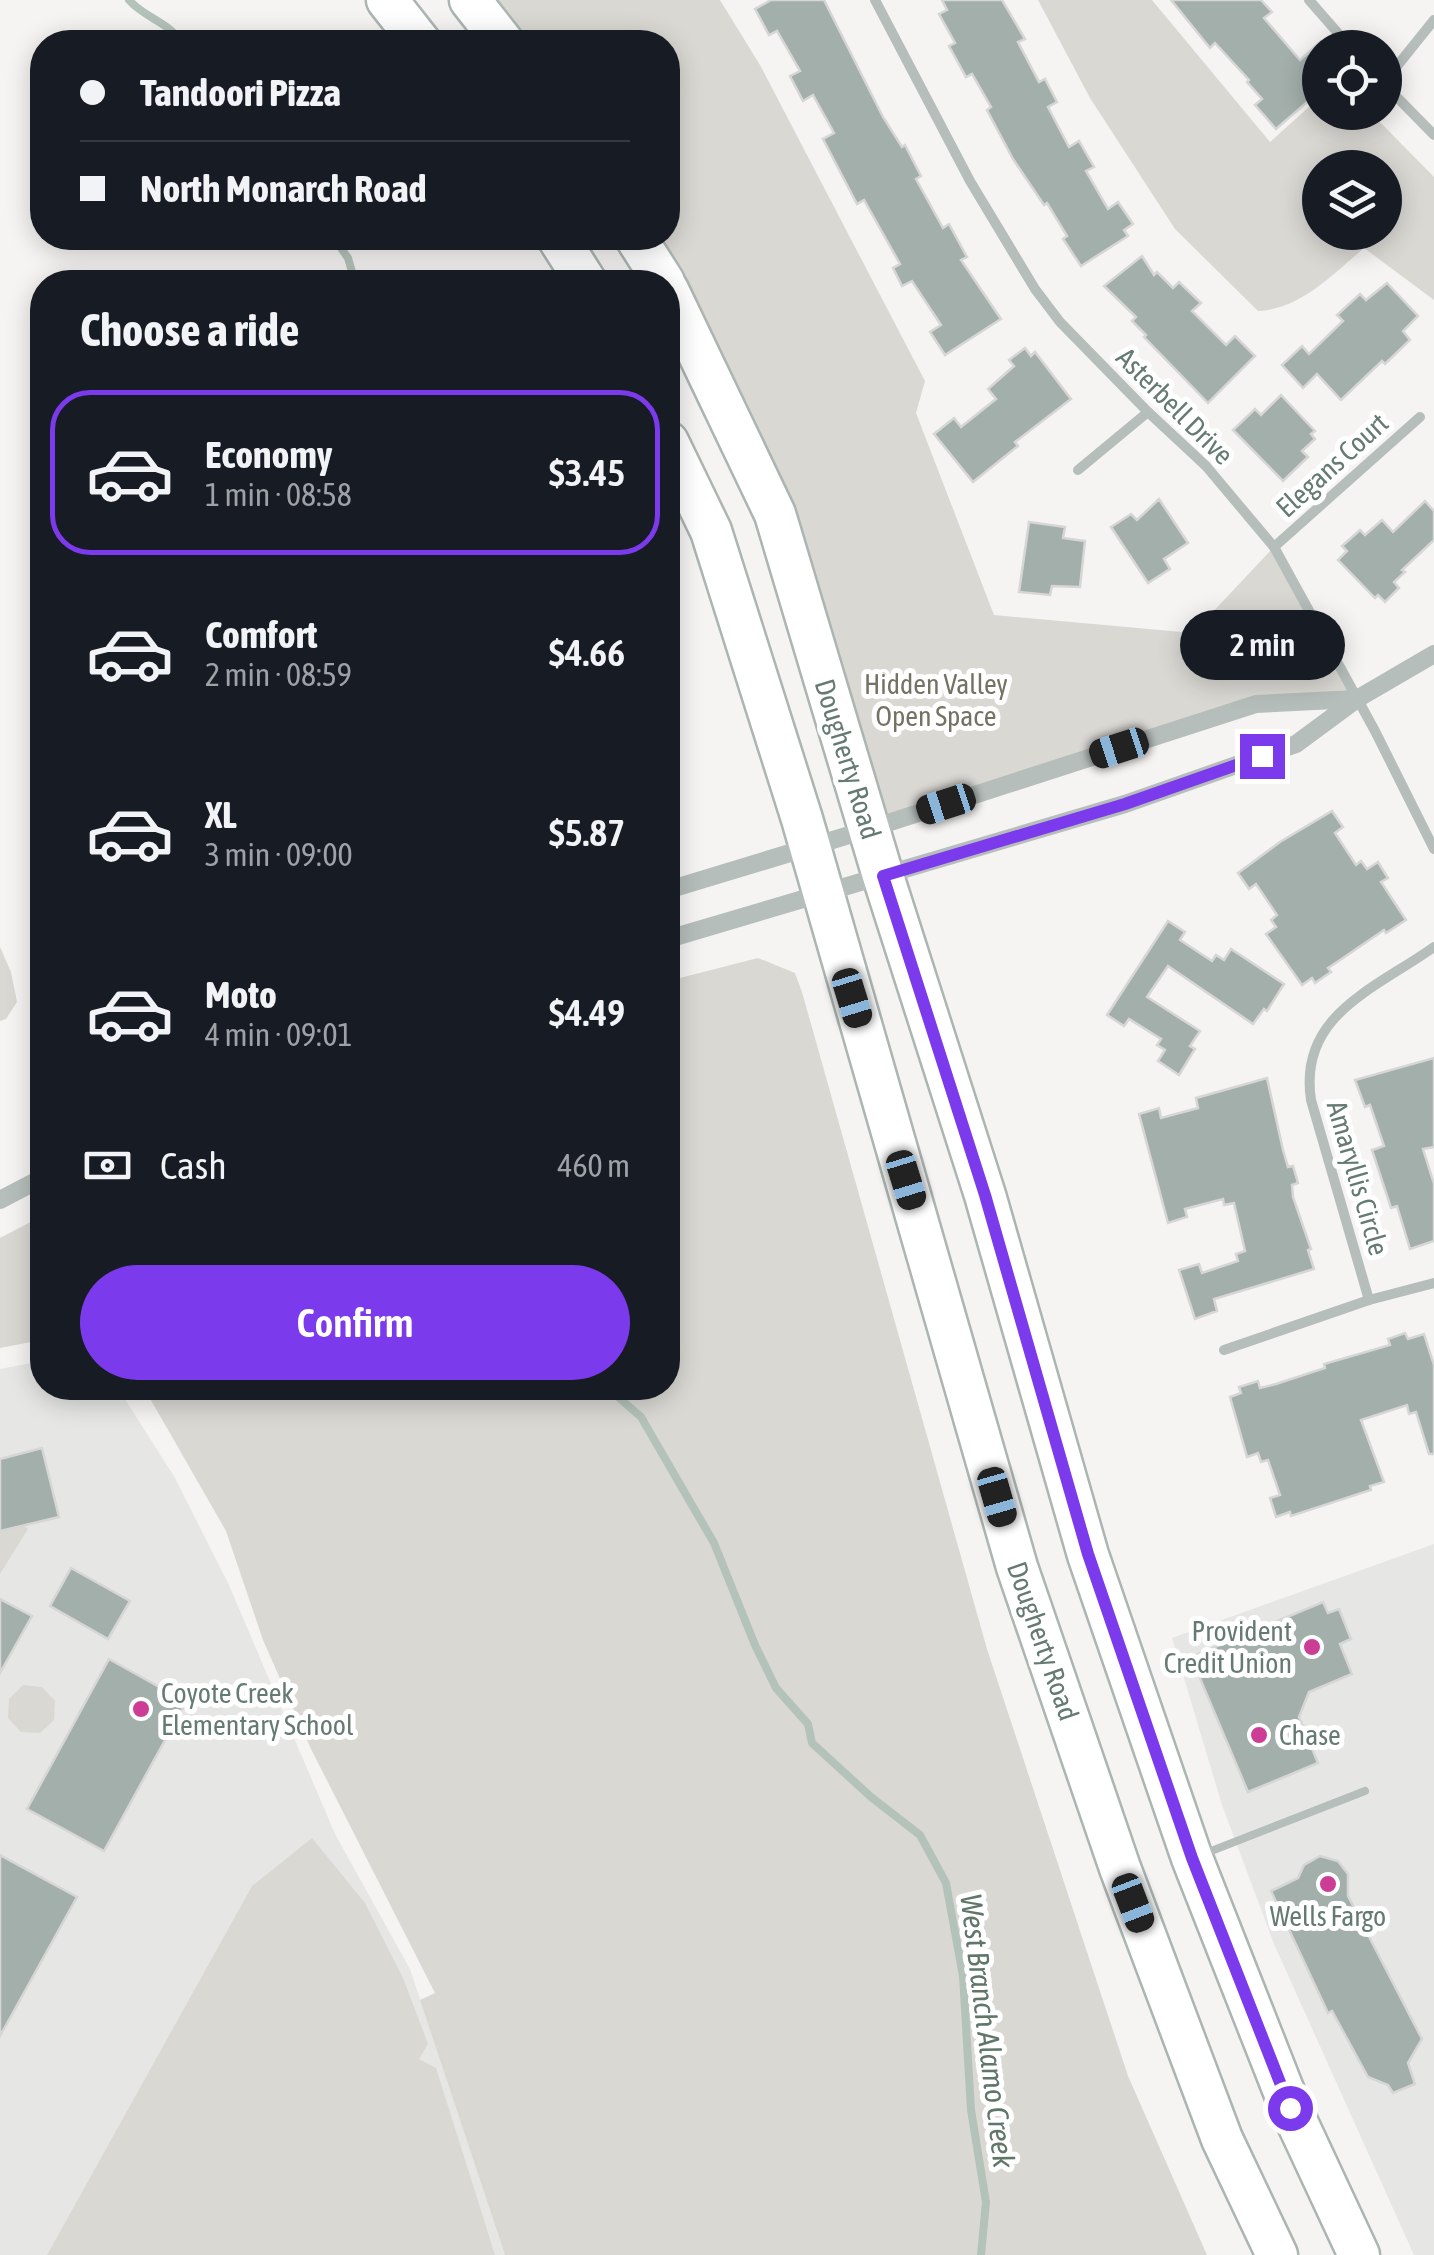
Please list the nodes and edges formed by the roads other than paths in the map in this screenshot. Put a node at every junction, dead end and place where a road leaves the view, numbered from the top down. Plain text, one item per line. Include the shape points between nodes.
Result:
1 (386, 0) edge
2 (470, 0) edge
3 (875, 0) edge
4 (1309, 0) edge
5 (1434, 20) edge
6 (410, 30) edge
7 (494, 30) edge
8 (1335, 30) edge
9 (1402, 61) edge
10 (1402, 101) edge
11 (1434, 135) edge
12 (680, 315) edge
13 (1148, 412) junction
14 (1420, 416) dead end
15 (680, 467) edge
16 (1078, 470) dead end
17 (1274, 547) junction
18 (1434, 654) edge
19 (1356, 698) junction
20 (869, 829) junction
21 (809, 845) junction
22 (1434, 849) edge
23 (883, 876) junction
24 (680, 886) edge
25 (822, 896) junction
26 (680, 936) edge
27 (1434, 947) edge
28 (30, 1184) edge
29 (0, 1200) edge
30 (1434, 1283) edge
31 (1369, 1300) junction
32 (1224, 1350) dead end
33 (1366, 1791) dead end
34 (1192, 1858) junction
35 (1277, 2255) edge
36 (1359, 2255) edge

1 - 6 main road
2 - 7 main road
3 - 13 street, Asterbell Drive via 1019,265 1060,322
4 - 8 street
5 - 9 street
10 - 11 street
12 - 20 main road, Dougherty Road via 775,514
13 - 16 street
13 - 17 street, Asterbell Drive via 1206,466
14 - 17 street, Elegans Court
15 - 21 main road, Dougherty Road via 711,531
17 - 19 street, Asterbell Drive
18 - 19 street
19 - 20 street via 1256,704
19 - 22 street, Asterbell Drive
19 - 23 street via 1296,744 1125,804
20 - 21 street
20 - 23 main road, Dougherty Road
21 - 24 street
21 - 25 main road, Dougherty Road
23 - 25 street
23 - 34 main road, Dougherty Road via 985,1195 1088,1554
25 - 26 street
25 - 35 main road, Dougherty Road via 1017,1567 1126,1886 1222,2139
27 - 31 street, Amaryllis Circle via 1324,1027 1310,1058 1311,1100
28 - 29 street
30 - 31 street, Amaryllis Circle
31 - 32 street, Amaryllis Circle
33 - 34 lane
34 - 36 main road, Dougherty Road via 1290,2108

